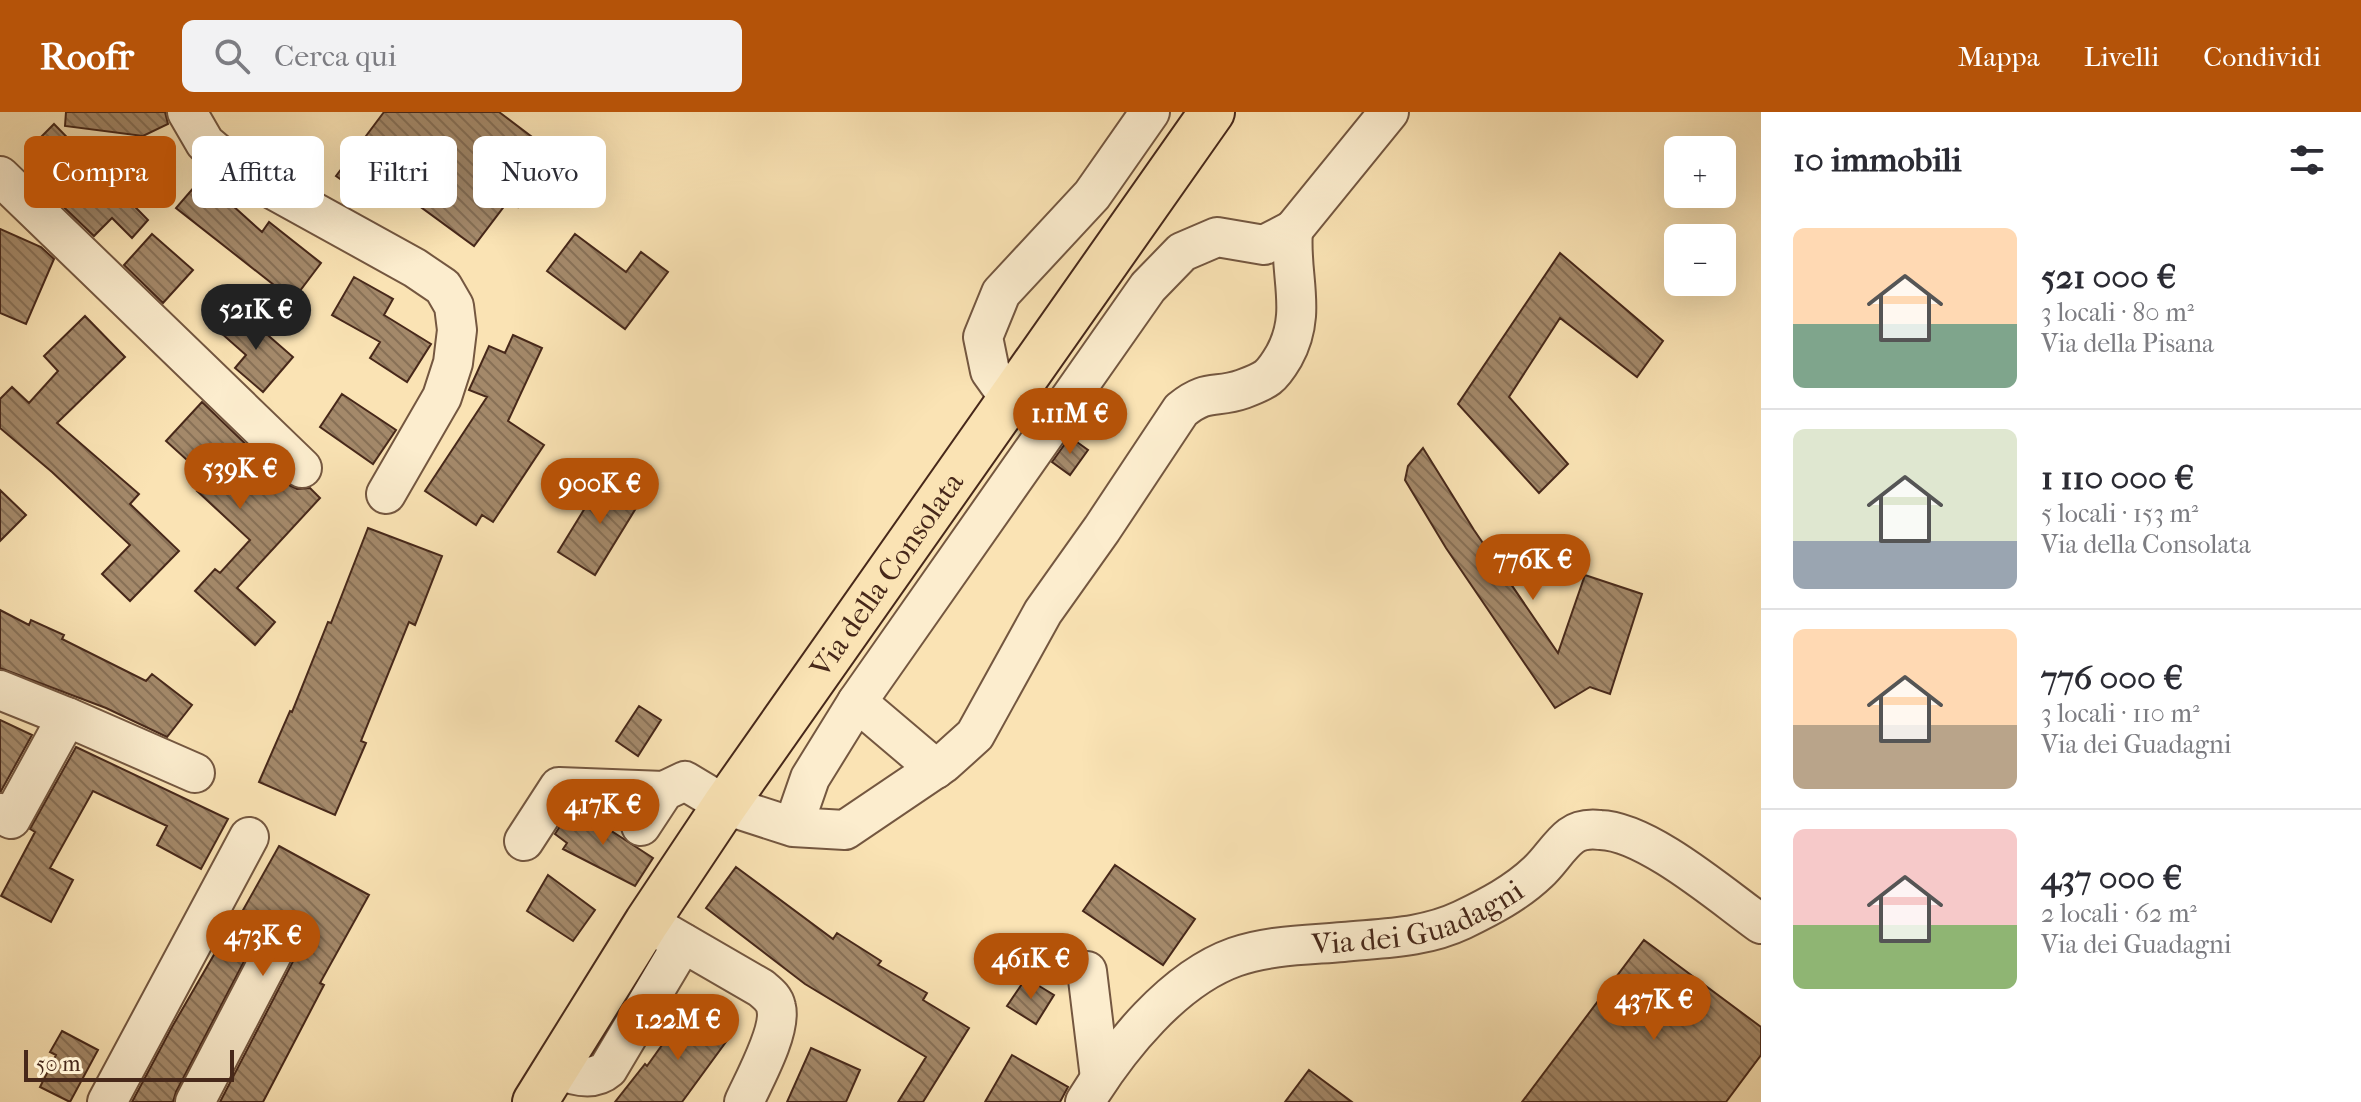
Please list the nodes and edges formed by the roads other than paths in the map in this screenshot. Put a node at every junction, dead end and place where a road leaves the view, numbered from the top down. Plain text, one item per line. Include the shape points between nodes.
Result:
1 (187, 112) edge
2 (1150, 112) edge
3 (1212, 112) edge
4 (1389, 112) edge
5 (0, 176) edge
6 (1293, 230) junction
7 (1010, 399) junction
8 (302, 468) dead end
9 (386, 494) dead end
10 (0, 690) edge
11 (857, 702) junction
12 (67, 717) junction
13 (936, 769) junction
14 (195, 773) dead end
15 (664, 791) junction
16 (725, 805) junction
17 (0, 813) edge
18 (641, 826) dead end
19 (793, 827) junction
20 (249, 837) dead end
21 (524, 841) dead end
22 (1761, 924) edge
23 (665, 932) junction
24 (281, 937) dead end
25 (1087, 971) dead end
26 (546, 1085) edge
27 (1092, 1090) edge
28 (107, 1102) edge
29 (195, 1102) edge
30 (744, 1102) edge

1 - 9 street via 205,143 236,169 404,261 449,294 457,330 449,378
2 - 7 street via 1092,195 1001,293 983,337 990,371
3 - 7 main road, Via della Consolata
4 - 6 street
5 - 8 street
6 - 11 street via 1264,245 1217,237 1182,252 1148,287
6 - 13 street via 1290,256 1298,319 1272,376 1240,390 1197,397 1181,410 1043,612 975,735
7 - 16 main road, Via della Consolata
10 - 12 street
11 - 13 street
11 - 19 street via 810,778
12 - 14 street
12 - 17 street via 11,819
13 - 19 street via 845,830
15 - 16 street via 685,781
15 - 18 street
15 - 21 street via 559,787
16 - 19 street
16 - 23 main road, Via della Consolata
20 - 28 street
22 - 27 street, Via dei Guadagni via 1649,844 1607,830 1585,831 1568,839 1522,886 1442,929 1263,950 1224,961 1164,1002
23 - 26 main road, Via della Consolata
23 - 30 street via 761,988 776,1004 772,1036
24 - 29 street
25 - 27 street

